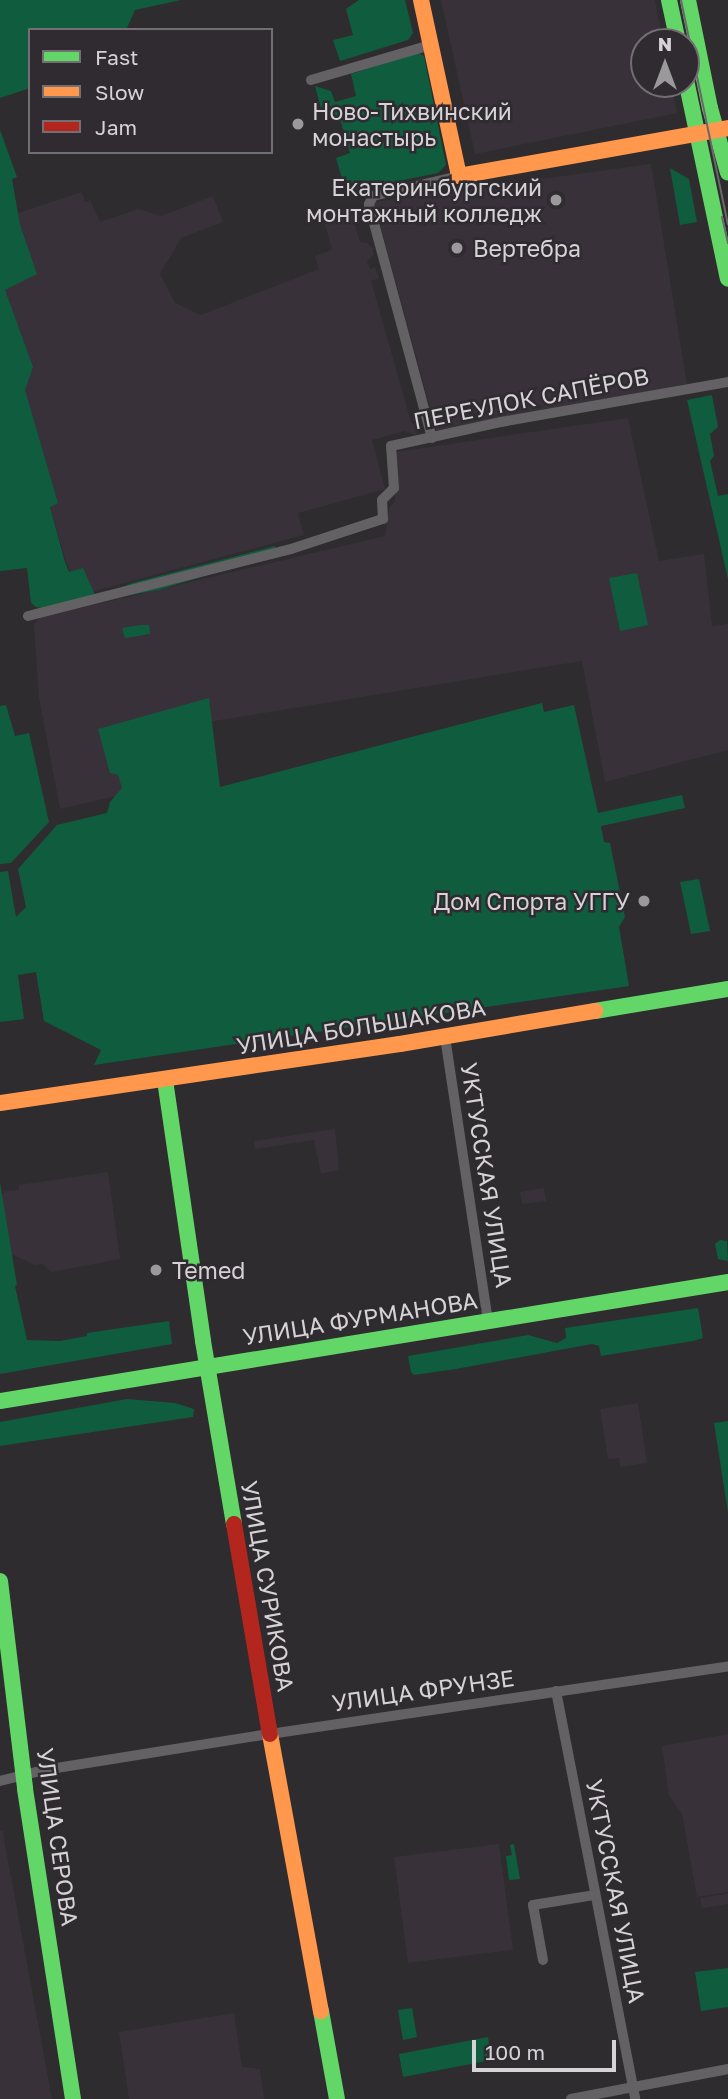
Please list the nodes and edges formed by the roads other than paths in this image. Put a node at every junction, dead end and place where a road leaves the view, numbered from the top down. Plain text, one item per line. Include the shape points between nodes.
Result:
1 (421, 0) edge
2 (669, 0) edge
3 (688, 0) edge
4 (675, 28) edge
5 (431, 45) junction
6 (311, 80) dead end
7 (689, 98) edge
8 (723, 129) edge
9 (696, 134) junction
10 (728, 173) edge
11 (459, 176) junction
12 (728, 279) edge
13 (728, 382) edge
14 (432, 438) junction
15 (28, 616) dead end
16 (728, 989) edge
17 (445, 1037) junction
18 (164, 1080) junction
19 (0, 1102) edge
20 (728, 1282) edge
21 (488, 1320) junction
22 (208, 1367) junction
23 (0, 1401) edge
24 (0, 1581) edge
25 (728, 1667) edge
26 (556, 1692) junction
27 (270, 1734) junction
28 (24, 1774) junction
29 (0, 1781) edge
30 (595, 1895) junction
31 (543, 1960) dead end
32 (728, 2069) edge
33 (634, 2093) edge
34 (74, 2099) edge
35 (337, 2099) edge
36 (571, 2099) edge

1 - 5 street
2 - 4 street
3 - 8 street
5 - 6 street
5 - 11 street
7 - 9 street
8 - 9 street
8 - 10 street
9 - 11 street
9 - 12 street
11 - 14 street via 373,196 369,208
13 - 14 street, ПЕРЕУЛОК САПЁРОВ
14 - 15 street, ПЕРЕУЛОК САПЁРОВ via 391,446 394,488 382,500 383,519
16 - 17 street, УЛИЦА БОЛЬШАКОВА
17 - 18 street, УЛИЦА БОЛЬШАКОВА
17 - 21 street, УКТУССКАЯ УЛИЦА
18 - 19 street, УЛИЦА БОЛЬШАКОВА
18 - 22 street, УЛИЦА СУРИКОВА
20 - 21 street, УЛИЦА ФУРМАНОВА
21 - 22 street, УЛИЦА ФУРМАНОВА
22 - 23 street, УЛИЦА ФУРМАНОВА
22 - 27 street, УЛИЦА СУРИКОВА
24 - 28 street, УЛИЦА СЕРОВА
25 - 26 street, УЛИЦА ФРУНЗЕ
26 - 27 street, УЛИЦА ФРУНЗЕ
26 - 30 street, УКТУССКАЯ УЛИЦА
27 - 28 street, УЛИЦА ФРУНЗЕ
27 - 35 street, УЛИЦА СУРИКОВА
28 - 29 street, УЛИЦА ФРУНЗЕ
28 - 34 street, УЛИЦА СЕРОВА
30 - 31 street via 533,1905
30 - 33 street, УКТУССКАЯ УЛИЦА
32 - 33 street
33 - 36 street

